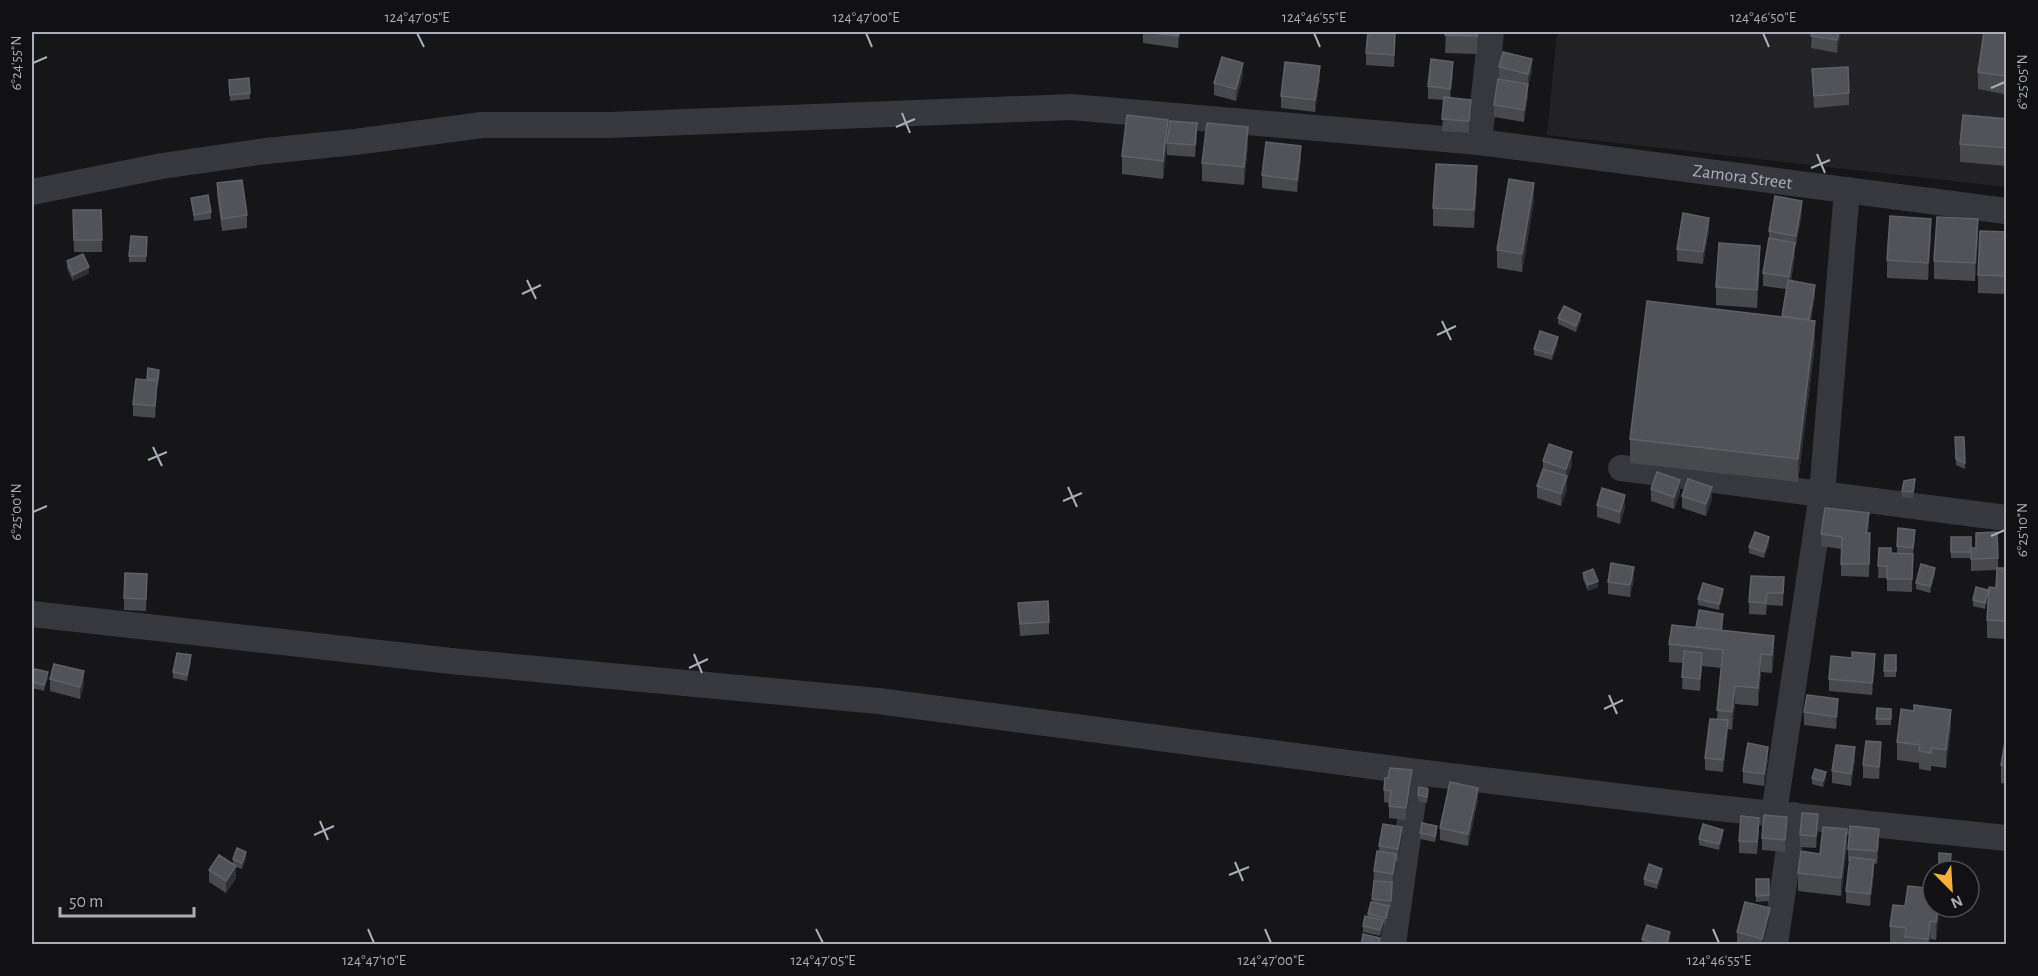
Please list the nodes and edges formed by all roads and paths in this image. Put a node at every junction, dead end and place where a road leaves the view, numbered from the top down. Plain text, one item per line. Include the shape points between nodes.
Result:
1 (1491, 32) edge
2 (1479, 142) junction
3 (1847, 190) junction
4 (32, 192) edge
5 (2007, 211) edge
6 (1621, 468) dead end
7 (1822, 494) junction
8 (2007, 518) edge
9 (32, 614) edge
10 (1417, 772) junction
11 (1784, 814) junction
12 (2007, 838) edge
13 (1393, 945) edge
14 (1775, 945) edge

1 - 2 street
2 - 3 street, Zamora Street
2 - 4 street, Zamora Street via 1071,107 621,125 482,125 162,166
3 - 5 street, Zamora Street
3 - 7 street
6 - 7 street
7 - 8 street
7 - 11 street
9 - 10 street via 452,661 878,702
10 - 11 street
10 - 13 street
11 - 12 street
11 - 14 street

